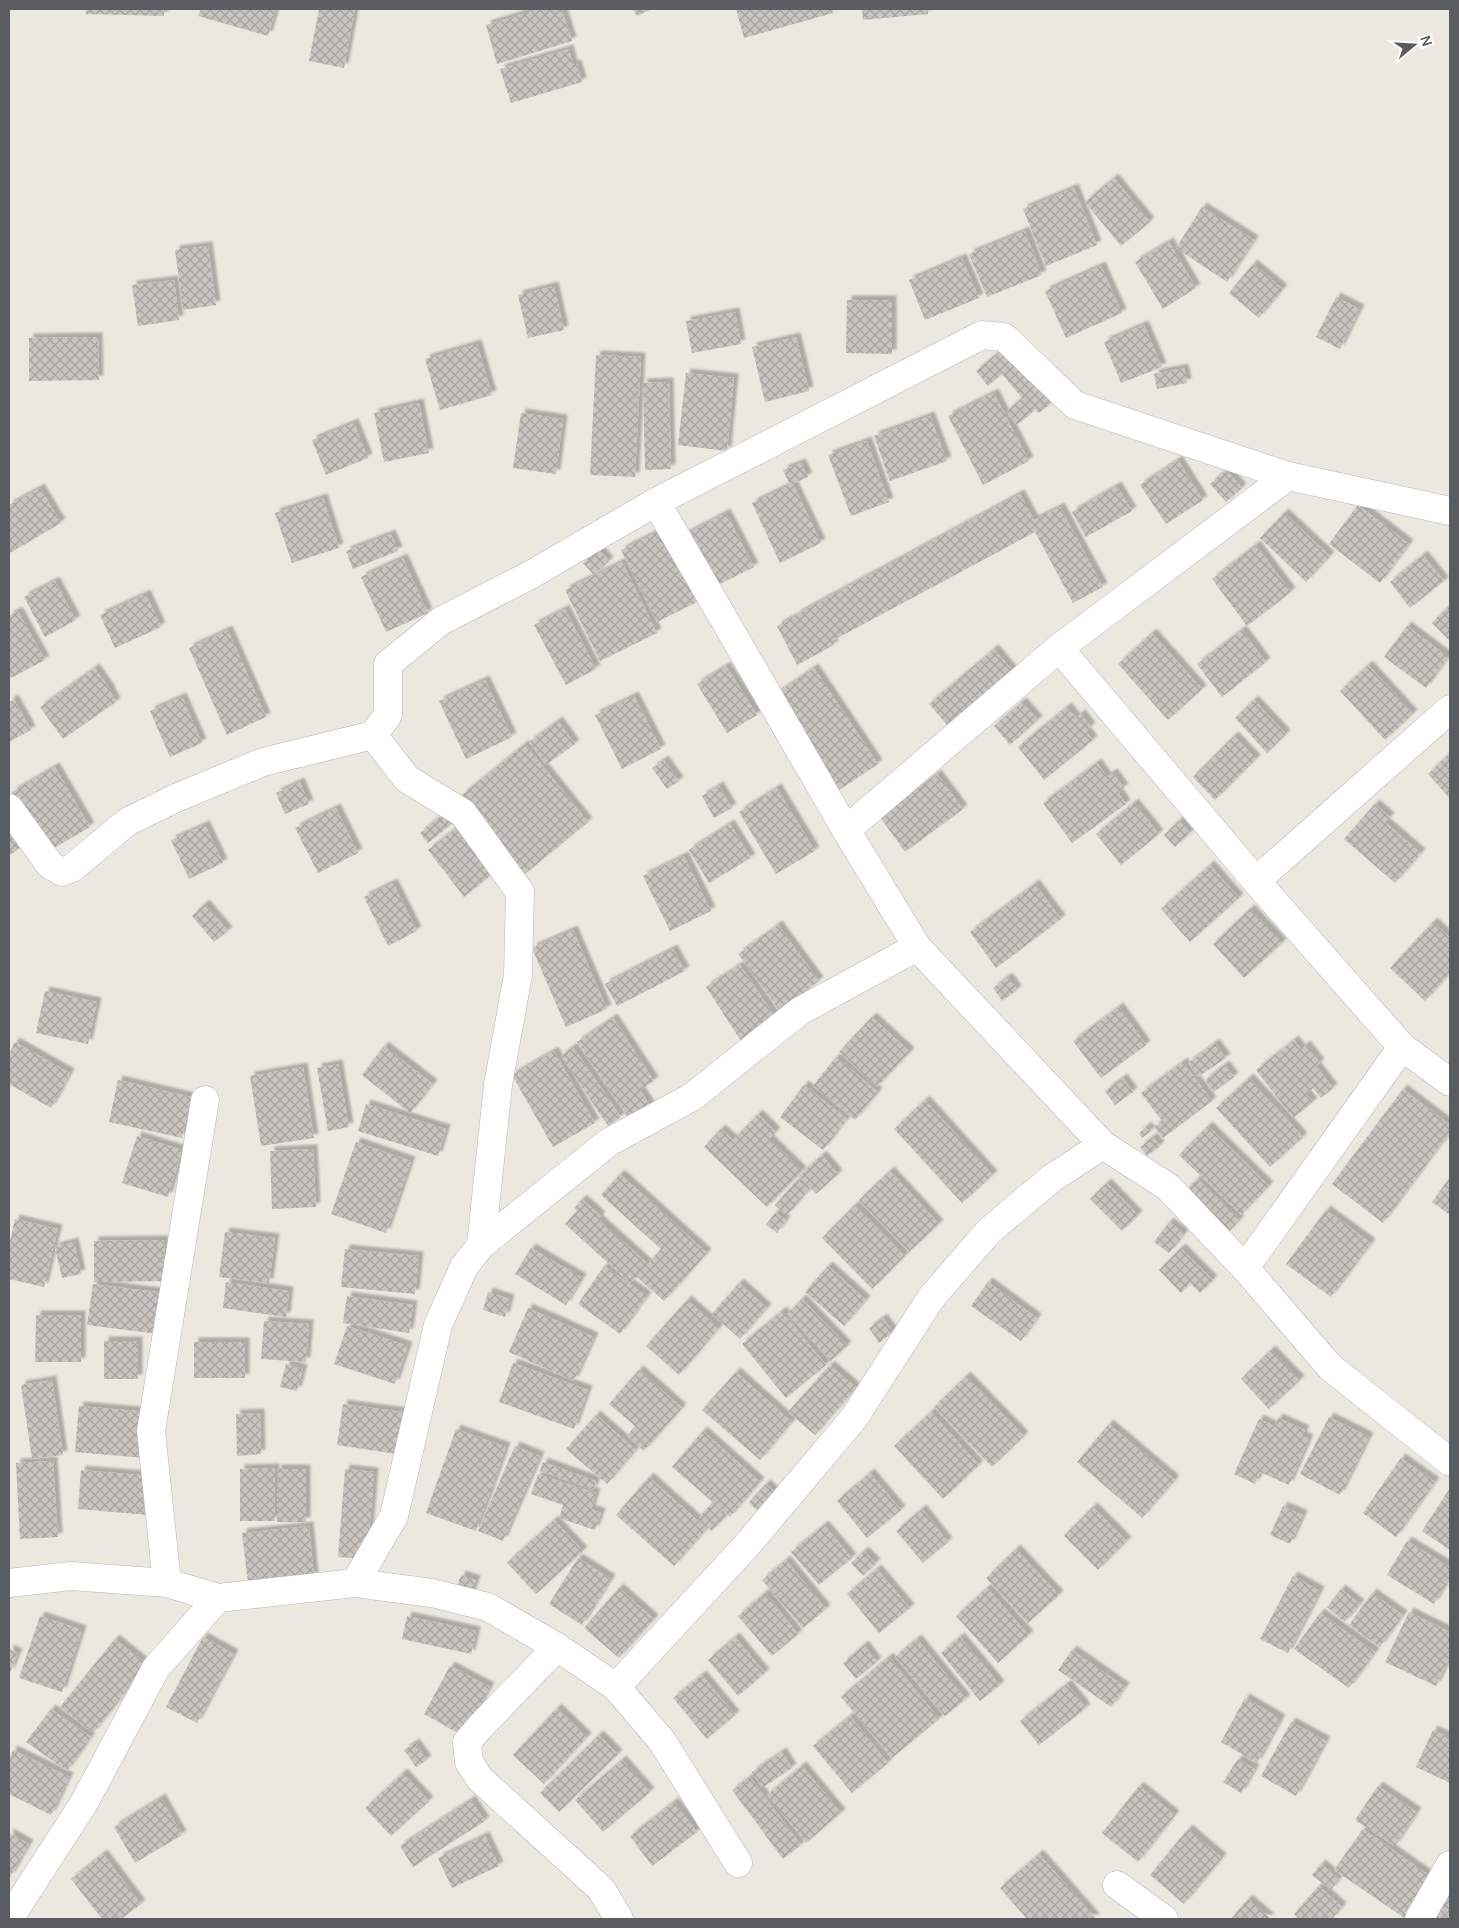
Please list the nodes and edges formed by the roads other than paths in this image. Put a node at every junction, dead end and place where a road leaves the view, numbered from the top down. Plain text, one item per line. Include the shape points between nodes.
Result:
1 (1288, 476) junction
2 (656, 502) junction
3 (1450, 511) edge
4 (1059, 648) junction
5 (1450, 709) edge
6 (373, 735) junction
7 (9, 808) edge
8 (846, 830) junction
9 (1256, 881) junction
10 (917, 947) junction
11 (1402, 1047) junction
12 (1450, 1082) edge
13 (206, 1100) dead end
14 (1103, 1145) junction
15 (481, 1245) junction
16 (1245, 1268) junction
17 (1450, 1462) edge
18 (355, 1582) junction
19 (9, 1583) edge
20 (167, 1583) junction
21 (218, 1598) junction
22 (557, 1647) junction
23 (616, 1687) junction
24 (738, 1862) dead end
25 (1450, 1865) edge
26 (1117, 1885) dead end
27 (9, 1919) edge
28 (619, 1919) edge
29 (1164, 1919) edge
30 (1419, 1919) edge

1 - 2 street via 1075,405 1004,337 982,336
1 - 3 street
1 - 4 street
2 - 6 street via 532,574 441,621 388,664 388,715
2 - 8 street
4 - 8 street
4 - 9 street
5 - 9 street
6 - 7 street via 263,762 176,798 127,822 72,868 62,872 50,866
6 - 15 street via 407,779 463,813 520,892 518,975 498,1085
8 - 10 street
9 - 11 street
10 - 14 street
10 - 15 street via 800,1011 692,1097 609,1142
11 - 12 street
11 - 16 street
13 - 20 street via 152,1431
14 - 16 street via 1168,1187
14 - 23 street via 1052,1178 988,1232 931,1298 854,1418 747,1545
15 - 18 street via 464,1267 438,1324 394,1516
16 - 17 street via 1330,1367
18 - 21 street
18 - 22 street via 432,1593 488,1607
19 - 20 street via 71,1576
20 - 21 street
21 - 27 street via 156,1668 84,1803
22 - 23 street
22 - 28 street via 467,1742 469,1762 480,1779 601,1889
23 - 24 street via 662,1741
25 - 30 street
26 - 29 street

